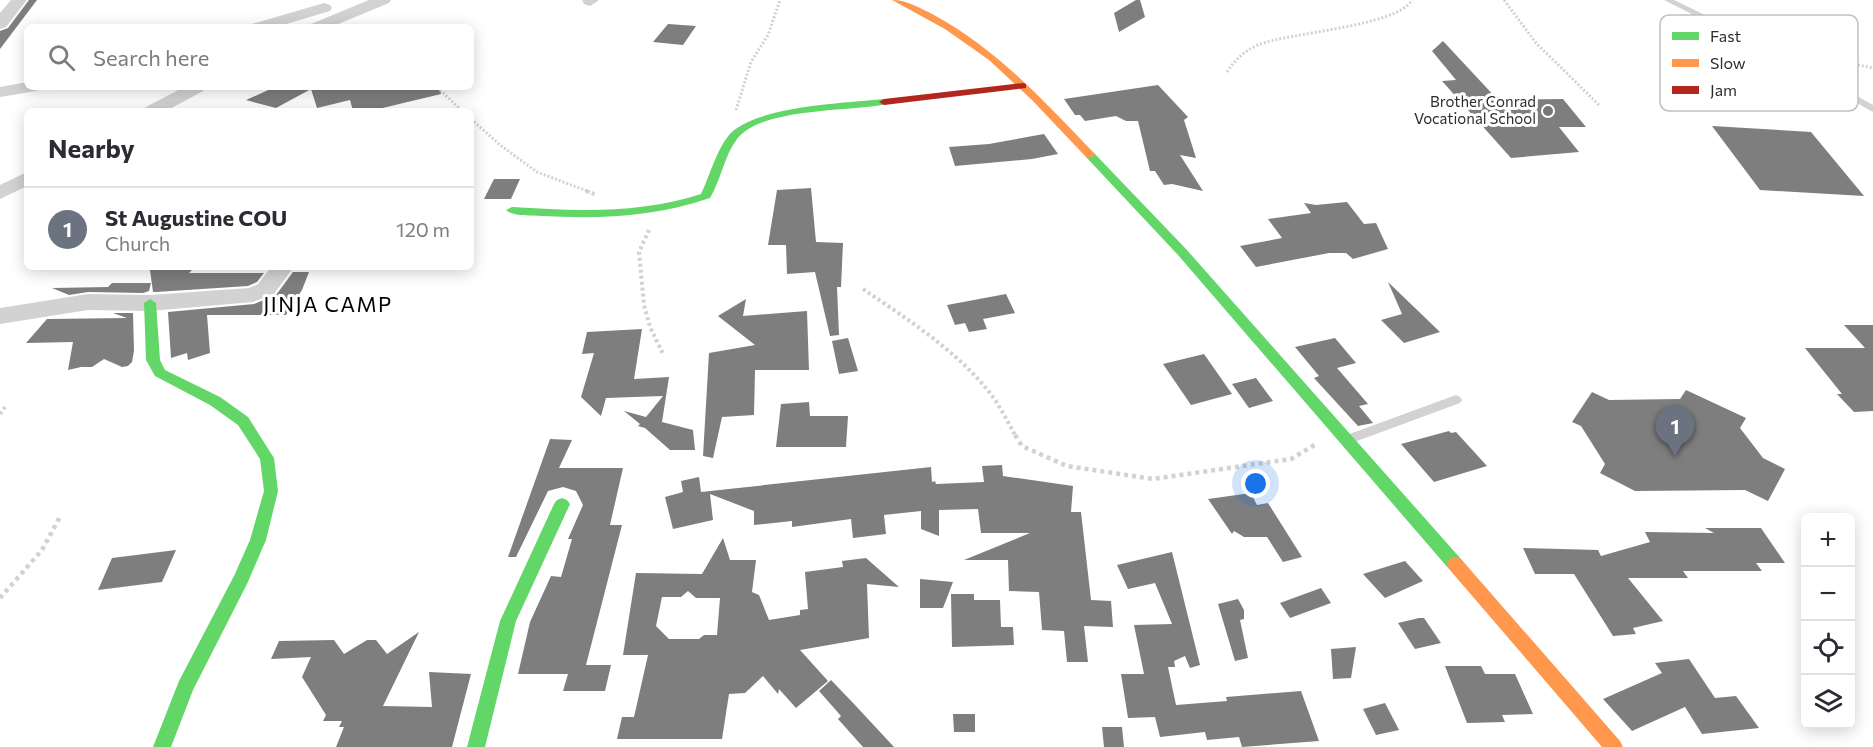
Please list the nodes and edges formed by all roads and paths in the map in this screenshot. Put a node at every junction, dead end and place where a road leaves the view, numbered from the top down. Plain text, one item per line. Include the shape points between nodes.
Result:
1 (20, 0) edge
2 (309, 0) edge
3 (383, 0) edge
4 (780, 0) edge
5 (896, 0) edge
6 (1412, 0) edge
7 (1504, 0) edge
8 (1668, 0) edge
9 (324, 8) junction
10 (1699, 15) edge
11 (342, 16) junction
12 (0, 24) edge
13 (268, 24) edge
14 (323, 24) edge
15 (1858, 65) edge
16 (1873, 68) edge
17 (1227, 72) dead end
18 (1023, 86) junction
19 (24, 88) edge
20 (184, 90) edge
21 (440, 90) edge
22 (0, 92) edge
23 (1858, 101) edge
24 (1599, 105) dead end
25 (157, 108) edge
26 (459, 108) edge
27 (1873, 109) edge
28 (474, 122) edge
29 (748, 125) junction
30 (24, 180) edge
31 (0, 194) edge
32 (598, 195) dead end
33 (666, 208) junction
34 (512, 210) dead end
35 (280, 270) edge
36 (863, 289) dead end
37 (150, 303) junction
38 (0, 316) edge
39 (663, 354) dead end
40 (1456, 400) dead end
41 (5, 407) dead end
42 (0, 414) edge
43 (1341, 436) junction
44 (562, 504) dead end
45 (61, 515) dead end
46 (0, 598) edge
47 (162, 747) edge
48 (476, 747) edge
49 (1614, 747) edge

1 - 12 street
2 - 9 street
3 - 11 street
4 - 29 path via 768,35 751,62 735,116
5 - 18 street via 970,41
6 - 17 path via 1410,5 1382,18 1259,45 1237,58
7 - 24 path via 1548,57
8 - 10 lane
9 - 11 street
9 - 13 street
11 - 14 street
15 - 16 path
18 - 29 street via 811,110
18 - 43 street via 1182,252
19 - 22 street
20 - 25 street
21 - 26 path
23 - 27 lane
28 - 32 path via 537,172
29 - 33 street via 734,136 706,196
30 - 31 street
33 - 34 street via 569,215
33 - 39 path via 651,226 639,252 644,305
35 - 37 street via 266,289 253,295
36 - 43 path via 964,366 990,393 1022,446 1067,466 1153,479 1291,459
37 - 38 street via 88,302
37 - 47 street via 153,360 160,373 215,401 243,421 267,458 271,491 258,540 185,687
40 - 43 lane
41 - 42 path
43 - 49 street
44 - 48 street via 508,621
45 - 46 path via 42,550

